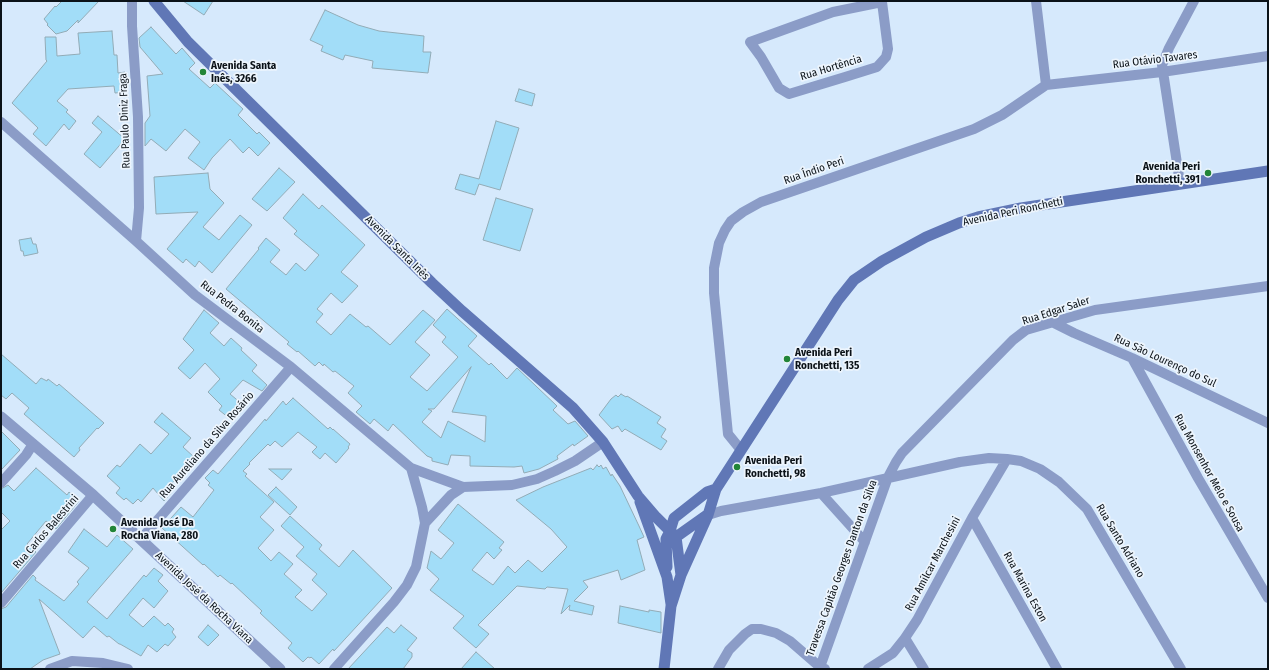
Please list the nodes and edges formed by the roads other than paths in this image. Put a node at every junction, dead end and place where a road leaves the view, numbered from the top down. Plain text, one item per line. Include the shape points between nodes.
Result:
1 (132, 1) edge
2 (154, 1) edge
3 (1036, 1) edge
4 (1194, 1) edge
5 (882, 2) edge
6 (1268, 56) edge
7 (1162, 72) junction
8 (1046, 85) junction
9 (1, 122) edge
10 (1268, 171) edge
11 (1180, 183) junction
12 (136, 241) junction
13 (1268, 286) edge
14 (1052, 322) junction
15 (1132, 358) junction
16 (291, 367) junction
17 (1, 417) edge
18 (1268, 423) edge
19 (603, 442) junction
20 (33, 444) junction
21 (741, 450) junction
22 (1007, 458) junction
23 (411, 468) junction
24 (888, 477) junction
25 (1, 483) edge
26 (463, 486) junction
27 (716, 489) junction
28 (821, 493) junction
29 (93, 495) junction
30 (638, 496) junction
31 (708, 515) junction
32 (972, 518) junction
33 (425, 523) junction
34 (649, 529) junction
35 (671, 536) junction
36 (141, 538) junction
37 (865, 542) junction
38 (681, 575) junction
39 (667, 577) junction
40 (1268, 598) edge
41 (1, 603) edge
42 (671, 606) junction
43 (905, 638) junction
44 (822, 668) edge
45 (50, 669) edge
46 (128, 669) edge
47 (280, 669) edge
48 (334, 669) edge
49 (664, 669) edge
50 (718, 669) edge
51 (868, 669) edge
52 (924, 669) edge
53 (1057, 669) edge
54 (1181, 669) edge

1 - 12 street, Rua Paulo Diniz Fraga via 138,117 139,208
2 - 19 main road, Avenida Santa Inês via 188,42 432,283 558,394
3 - 8 street
4 - 7 street via 1163,58
5 - 5 street, Rua Hortência via 888,49 886,57 877,66 789,94 779,88 750,42 833,12
6 - 7 street, Rua Otávio Tavares
7 - 8 street, Rua Otávio Tavares
7 - 11 street
8 - 21 street, Rua Índio Peri via 1002,115 974,129 761,202 731,222 719,243 714,268 714,293 728,434
9 - 12 street, Rua Pedra Bonita
10 - 11 main road, Avenida Peri Ronchetti
11 - 21 main road, Avenida Peri Ronchetti via 978,217 926,237 882,261 854,280 838,300
12 - 16 street, Rua Pedra Bonita via 195,295
13 - 14 street, Rua Edgar Saler via 1095,310
14 - 15 street, Rua São Lourenço do Sul
14 - 24 street, Rua Edgar Saler via 1026,330 1013,340 902,453
15 - 18 street, Rua São Lourenço do Sul
15 - 40 street, Rua Monsenhor Melo e Sousa
16 - 23 street, Rua Pedra Bonita
16 - 36 street, Rua Aureliano da Silva Rosário
17 - 20 street, Avenida José da Rocha Viana
19 - 26 street via 575,461 537,479 512,485
19 - 30 main road, Avenida Santa Inês
20 - 25 street via 26,456
20 - 29 street, Avenida José da Rocha Viana
21 - 27 main road, Avenida Peri Ronchetti
22 - 24 street, Rua Santo Adriano via 967,461
22 - 32 street, Rua Amílcar Marchesini
22 - 54 street, Rua Santo Adriano via 1040,469 1059,482 1087,509
23 - 26 street, Rua Pedra Bonita
23 - 33 street
24 - 28 street, Rua Santo Adriano
24 - 37 street, Travessa Capitão Georges Danton da Silva
26 - 33 street
27 - 31 main road
27 - 35 main road via 707,492 674,518
28 - 31 street, Rua Santo Adriano
28 - 37 street
29 - 36 street, Avenida José da Rocha Viana
29 - 41 street, Rua Carlos Balestrini
30 - 34 main road, Avenida Santa Inês
30 - 35 main road, Avenida Santa Inês
31 - 35 main road
31 - 38 main road
32 - 43 street, Rua Amílcar Marchesini
32 - 53 street, Rua Marina Eston
33 - 48 street via 416,566 407,585
34 - 35 main road
34 - 39 main road, Avenida Santa Inês
35 - 38 main road, Avenida Santa Inês
35 - 39 main road
36 - 47 street, Avenida José da Rocha Viana
37 - 44 street, Travessa Capitão Georges Danton da Silva
38 - 42 main road, Avenida Santa Inês
39 - 42 main road, Avenida Santa Inês
42 - 49 main road, Avenida Santa Inês
43 - 51 street, Rua Amílcar Marchesini via 894,653
43 - 52 street
44 - 50 street via 790,641 776,633 752,629 730,650
45 - 46 street via 72,661 103,663

